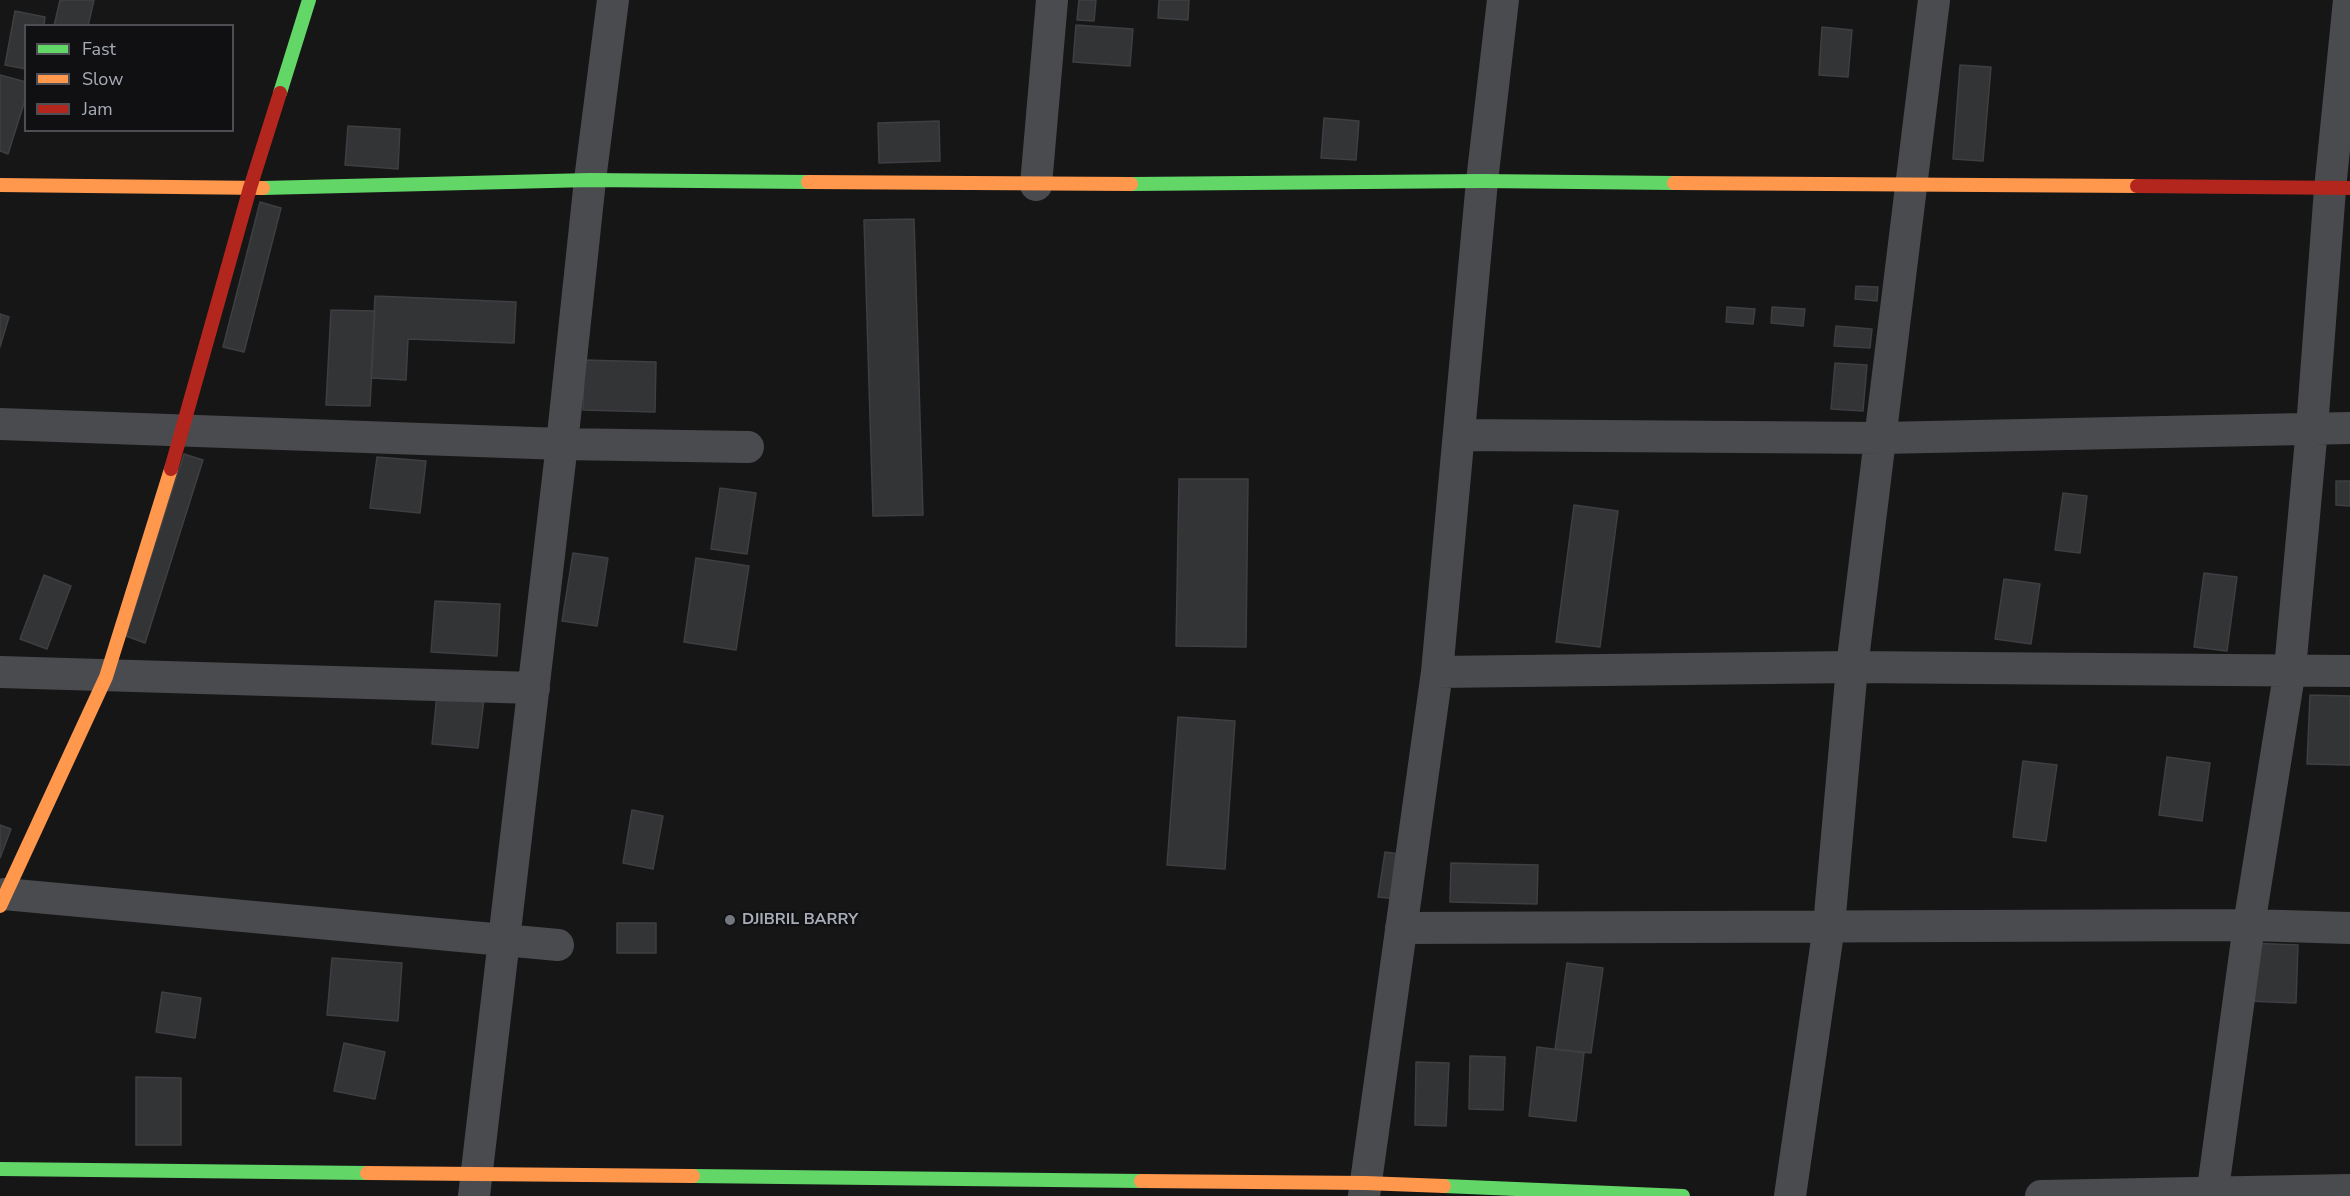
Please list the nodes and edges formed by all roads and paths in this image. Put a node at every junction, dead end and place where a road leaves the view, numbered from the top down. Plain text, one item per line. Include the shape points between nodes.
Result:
1 (309, 0) edge
2 (613, 0) edge
3 (1052, 0) edge
4 (1503, 0) edge
5 (1934, 0) edge
6 (2349, 0) edge
7 (590, 180) junction
8 (1482, 181) junction
9 (0, 185) edge
10 (1036, 185) junction
11 (1911, 185) junction
12 (250, 188) junction
13 (2340, 188) edge
14 (0, 424) edge
15 (2312, 428) junction
16 (2350, 428) edge
17 (183, 431) junction
18 (1460, 435) junction
19 (1882, 438) junction
20 (562, 444) junction
21 (748, 447) dead end
22 (1852, 667) junction
23 (2290, 669) junction
24 (2350, 671) edge
25 (0, 672) edge
26 (1437, 672) junction
27 (106, 676) junction
28 (534, 688) junction
29 (2, 900) edge
30 (2249, 925) junction
31 (1828, 926) junction
32 (1401, 928) junction
33 (2350, 928) edge
34 (503, 941) junction
35 (558, 945) dead end
36 (0, 1168) edge
37 (475, 1185) edge
38 (927, 1187) edge
39 (1365, 1189) edge
40 (2350, 1190) edge
41 (2212, 1194) edge
42 (1683, 1196) edge
43 (1790, 1196) edge
44 (2041, 1196) edge

1 - 12 street
2 - 7 street
3 - 10 street
4 - 8 street
5 - 11 street
6 - 13 street
7 - 10 street
7 - 12 street
7 - 20 street
8 - 10 street
8 - 11 street
8 - 18 street
9 - 12 street
11 - 13 street
11 - 19 street
12 - 17 street
13 - 15 street
14 - 17 street
15 - 16 street
15 - 19 street
15 - 23 street
17 - 20 street
17 - 27 street
18 - 19 street
18 - 26 street
19 - 22 street
20 - 21 street
20 - 28 street
22 - 23 street
22 - 26 street
22 - 31 street
23 - 24 street
23 - 30 street
25 - 27 street
26 - 32 street
27 - 28 street
27 - 29 street
28 - 34 street
29 - 34 street
30 - 31 street
30 - 33 street
30 - 41 street
31 - 32 street
31 - 43 street
32 - 39 street
34 - 35 street
34 - 37 street
36 - 37 street
37 - 38 street
38 - 39 street
39 - 42 street
40 - 41 street
41 - 44 street

